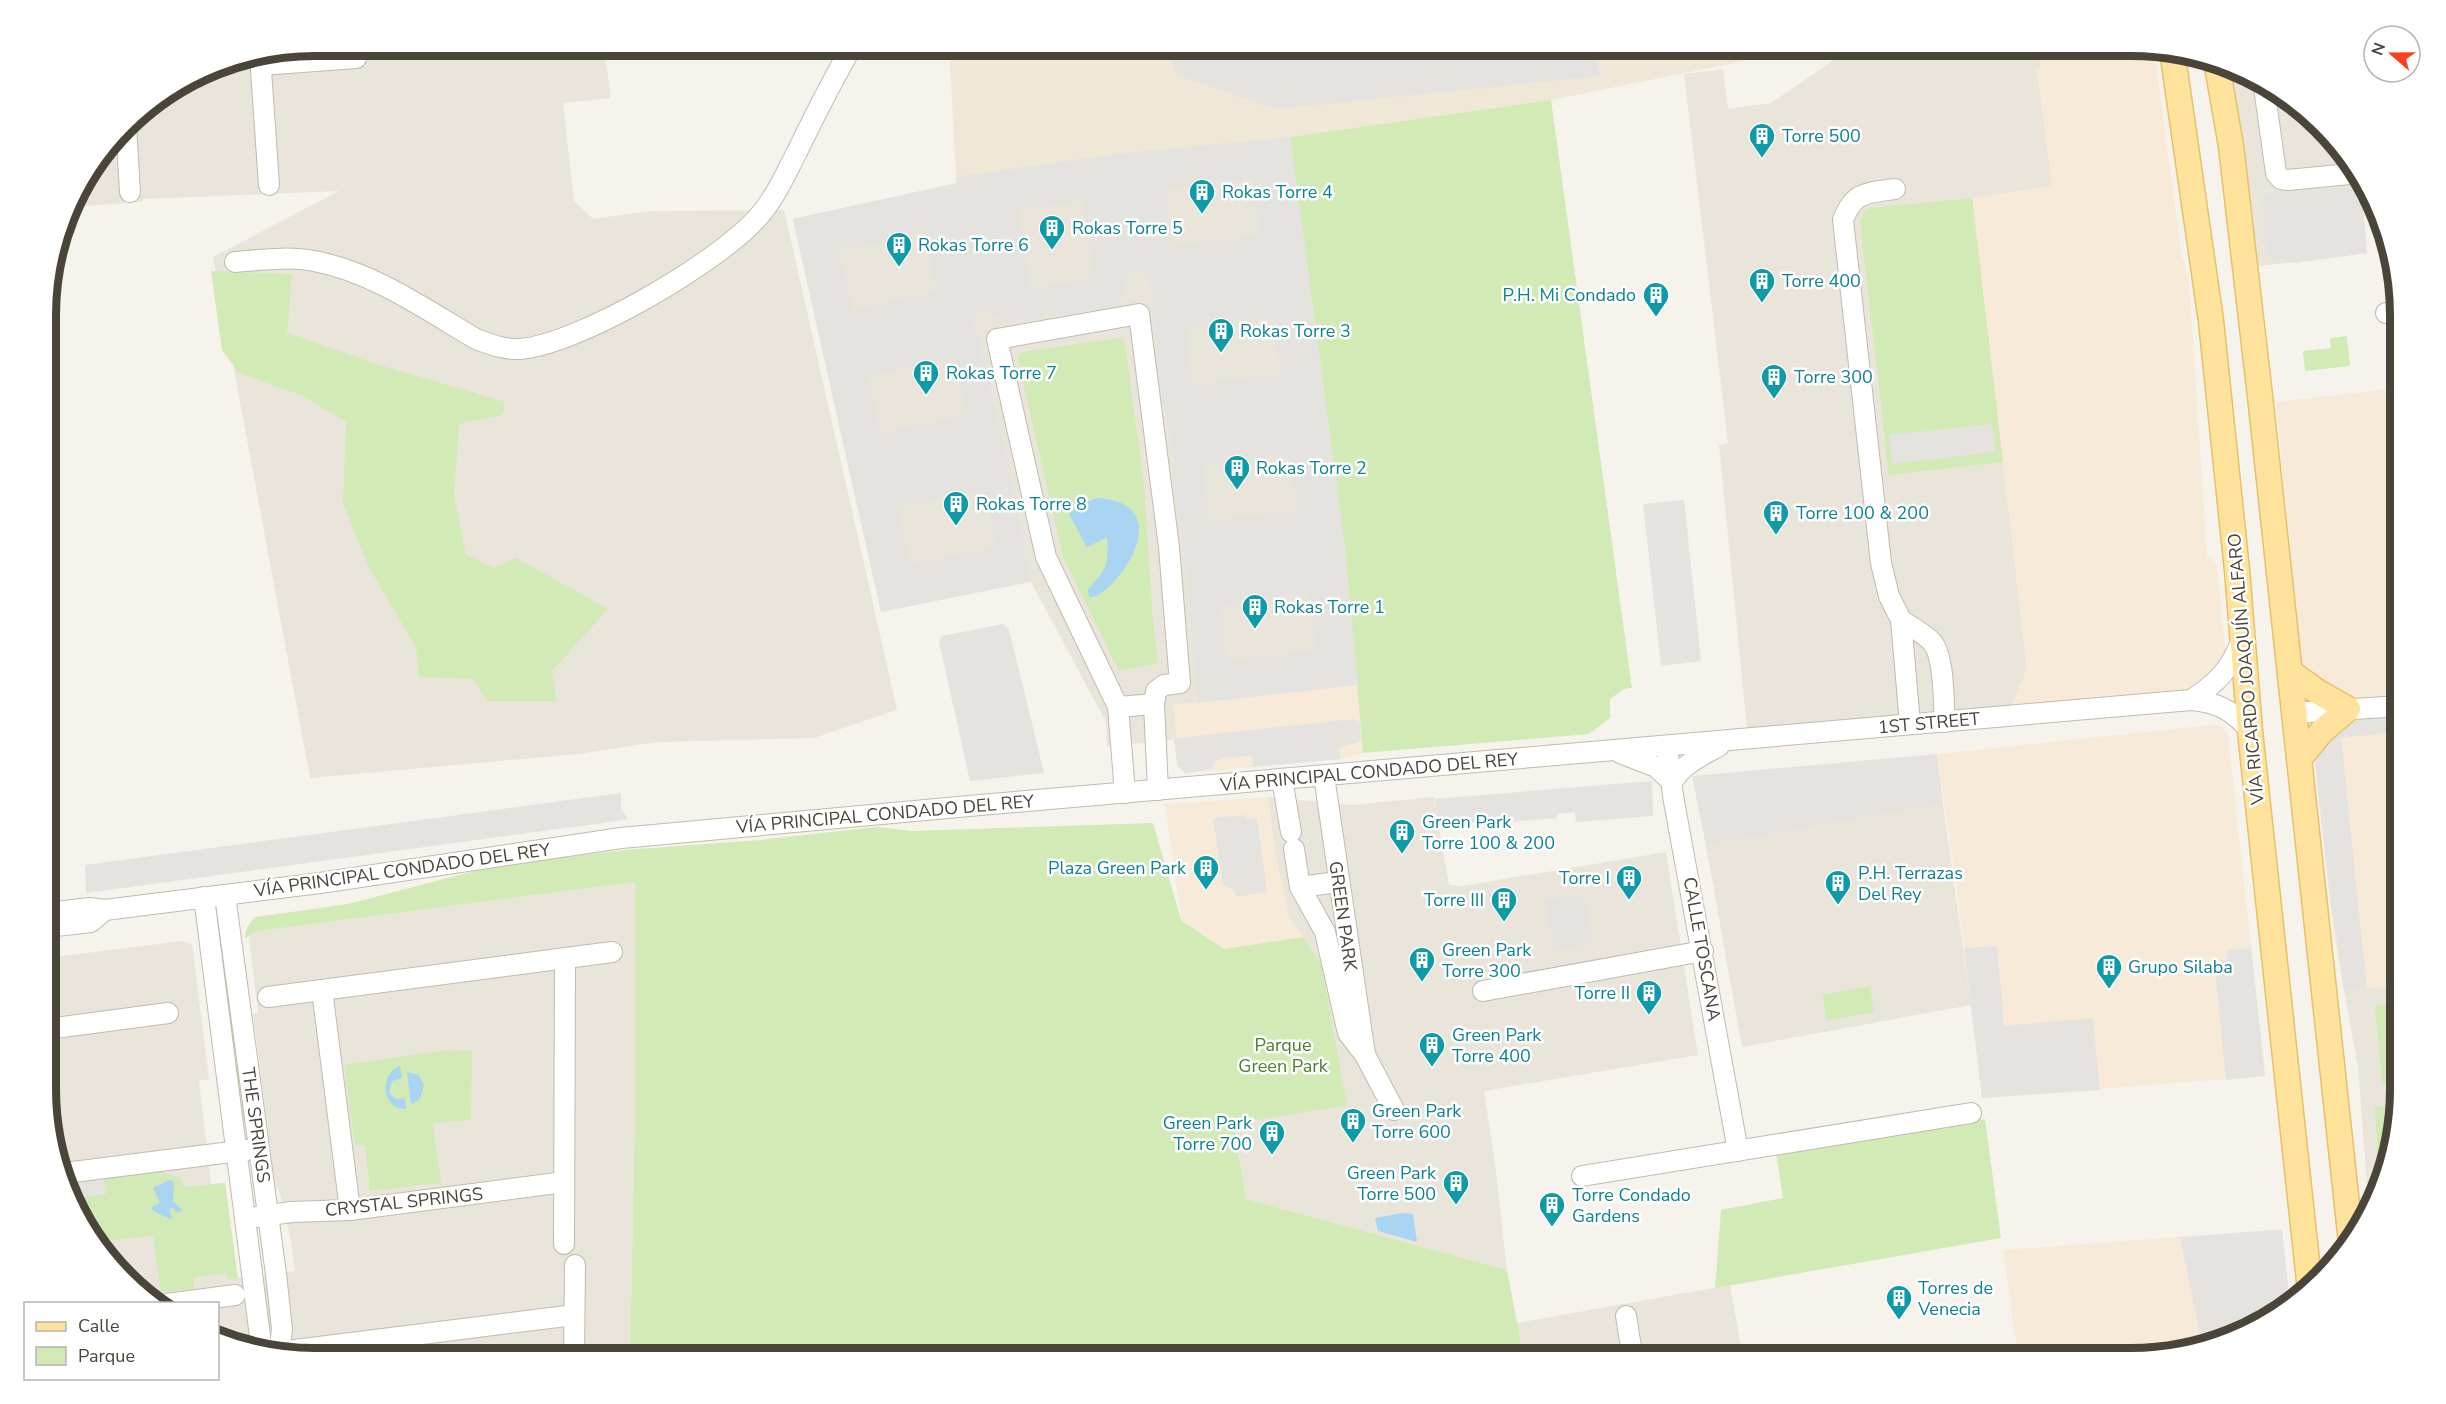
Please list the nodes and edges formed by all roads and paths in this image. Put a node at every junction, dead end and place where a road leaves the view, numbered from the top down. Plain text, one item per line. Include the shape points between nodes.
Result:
1 (847, 56) edge
2 (356, 58) dead end
3 (2173, 59) edge
4 (260, 60) edge
5 (265, 60) edge
6 (2218, 70) edge
7 (2265, 92) edge
8 (127, 136) edge
9 (2349, 174) edge
10 (269, 185) dead end
11 (1895, 189) dead end
12 (130, 192) dead end
13 (235, 262) dead end
14 (1901, 620) junction
15 (2242, 639) junction
16 (2290, 672) junction
17 (2191, 700) junction
18 (1154, 704) junction
19 (1118, 707) junction
20 (2390, 707) edge
21 (2348, 709) junction
22 (2294, 713) junction
23 (1945, 722) junction
24 (1910, 724) junction
25 (2250, 731) junction
26 (1728, 741) junction
27 (1667, 746) junction
28 (1615, 751) junction
29 (2299, 759) junction
30 (1324, 776) junction
31 (1282, 779) junction
32 (1672, 782) junction
33 (1158, 790) junction
34 (1125, 793) junction
35 (1338, 882) junction
36 (1300, 887) junction
37 (225, 895) junction
38 (204, 897) junction
39 (105, 910) junction
40 (56, 912) edge
41 (56, 926) edge
42 (612, 951) dead end
43 (1703, 951) junction
44 (565, 958) junction
45 (322, 990) junction
46 (1483, 990) dead end
47 (268, 997) dead end
48 (168, 1013) dead end
49 (56, 1028) edge
50 (1365, 1056) junction
51 (1394, 1110) dead end
52 (1971, 1113) dead end
53 (259, 1148) junction
54 (1738, 1150) junction
55 (236, 1151) junction
56 (69, 1173) edge
57 (1582, 1176) dead end
58 (564, 1182) junction
59 (350, 1210) junction
60 (268, 1215) junction
61 (244, 1218) junction
62 (2350, 1230) edge
63 (564, 1244) dead end
64 (575, 1265) dead end
65 (2309, 1278) edge
66 (235, 1295) dead end
67 (182, 1302) edge
68 (574, 1315) junction
69 (1626, 1316) dead end
70 (399, 1337) junction
71 (271, 1345) edge
72 (276, 1345) edge
73 (312, 1348) edge
74 (400, 1348) edge
75 (574, 1348) edge
76 (1631, 1348) edge

1 - 13 street via 777,190 740,236 642,300 543,345 496,347 352,270 312,260
2 - 5 street
3 - 15 main road, VÍA RICARDO JOAQUÍN ALFARO via 2211,321
4 - 10 street
6 - 16 main road via 2231,146
7 - 9 street via 2276,173 2281,179
8 - 12 street
11 - 14 street via 1859,195 1848,204 1842,220 1881,563
14 - 23 street via 1937,649
14 - 24 street
15 - 17 street via 2224,675
15 - 25 main road, VÍA RICARDO JOAQUÍN ALFARO
16 - 21 main road
16 - 22 main road
17 - 23 street, 1ST STREET
17 - 25 street, 1ST STREET via 2225,708
18 - 19 street
18 - 19 street via 1156,691 1164,685 1180,683 1169,548 1139,314 997,339 1046,557
18 - 33 street
19 - 34 street
20 - 21 street
21 - 22 street
21 - 29 main road via 2322,731
22 - 29 main road
23 - 24 street, 1ST STREET
24 - 26 street, 1ST STREET
25 - 65 main road, VÍA RICARDO JOAQUÍN ALFARO
26 - 27 street, 1ST STREET
26 - 32 street via 1687,764
27 - 28 street, VÍA PRINCIPAL CONDADO DEL REY
27 - 32 street, CALLE TOSCANA
28 - 30 street, VÍA PRINCIPAL CONDADO DEL REY
28 - 32 street via 1656,767
29 - 62 main road
30 - 31 street, VÍA PRINCIPAL CONDADO DEL REY
30 - 35 street, GREEN PARK
31 - 33 street, VÍA PRINCIPAL CONDADO DEL REY
31 - 36 street, GREEN PARK
32 - 43 street, CALLE TOSCANA
33 - 34 street, VÍA PRINCIPAL CONDADO DEL REY
34 - 37 street, VÍA PRINCIPAL CONDADO DEL REY via 621,838
35 - 36 street
35 - 50 street, GREEN PARK
36 - 50 street, GREEN PARK via 1325,933 1348,1032
37 - 38 street, VÍA PRINCIPAL CONDADO DEL REY
37 - 53 street, THE SPRINGS
38 - 39 street, VÍA PRINCIPAL CONDADO DEL REY
38 - 55 street, THE SPRINGS
39 - 40 street, VÍA PRINCIPAL CONDADO DEL REY
39 - 41 street, VÍA PRINCIPAL CONDADO DEL REY via 92,922
42 - 44 street
43 - 46 street
43 - 54 street, CALLE TOSCANA
44 - 45 street
44 - 58 street
45 - 47 street
45 - 59 street
48 - 49 street
50 - 51 street, GREEN PARK
52 - 54 street
53 - 55 street
53 - 60 street, THE SPRINGS
54 - 57 street
55 - 56 street
55 - 61 street, THE SPRINGS
58 - 59 street, CRYSTAL SPRINGS
58 - 63 street
59 - 60 street, CRYSTAL SPRINGS
60 - 61 street, CRYSTAL SPRINGS
60 - 72 street, THE SPRINGS via 282,1329
61 - 71 street, THE SPRINGS
64 - 68 street
66 - 67 street
68 - 70 street
68 - 75 street
69 - 76 street
70 - 73 street
70 - 74 street

